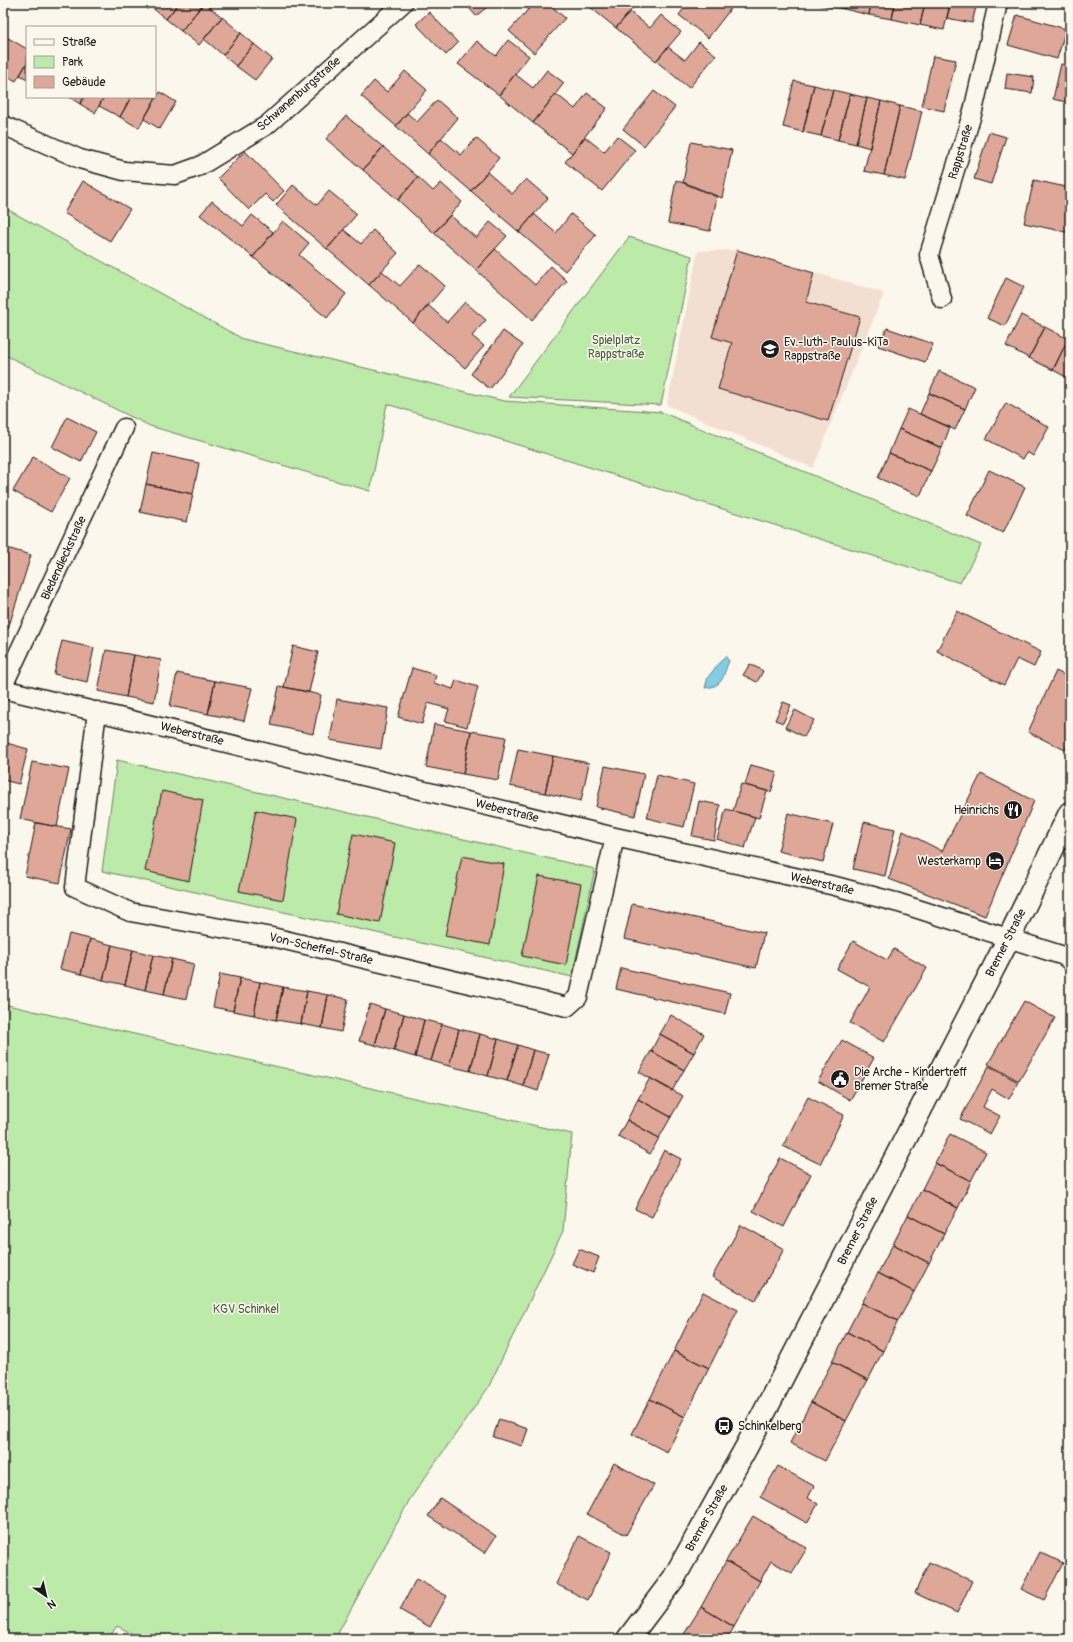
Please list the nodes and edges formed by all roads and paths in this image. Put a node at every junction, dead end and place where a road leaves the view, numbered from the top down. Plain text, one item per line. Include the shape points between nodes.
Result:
1 (403, 3) edge
2 (998, 3) edge
3 (3, 125) edge
4 (942, 298) dead end
5 (124, 428) dead end
6 (3, 688) edge
7 (98, 711) junction
8 (1070, 813) edge
9 (615, 837) junction
10 (1009, 938) junction
11 (1070, 961) edge
12 (628, 1639) edge

1 - 3 street, Schwanenburgstraße via 267,124 205,163 175,175 124,171 80,159
2 - 4 street, Rappstraße via 973,111 929,255
5 - 6 street, Biedendieckstraße
6 - 7 street, Weberstraße
7 - 9 street, Weberstraße
7 - 9 street, Von-Scheffel-Straße via 75,887 130,912 272,937 567,1007 578,997
8 - 10 main road, Bremer Straße
9 - 10 street, Weberstraße via 835,886 899,903
10 - 11 street, Weberstraße via 1064,956
10 - 12 main road, Bremer Straße via 747,1446 674,1578

